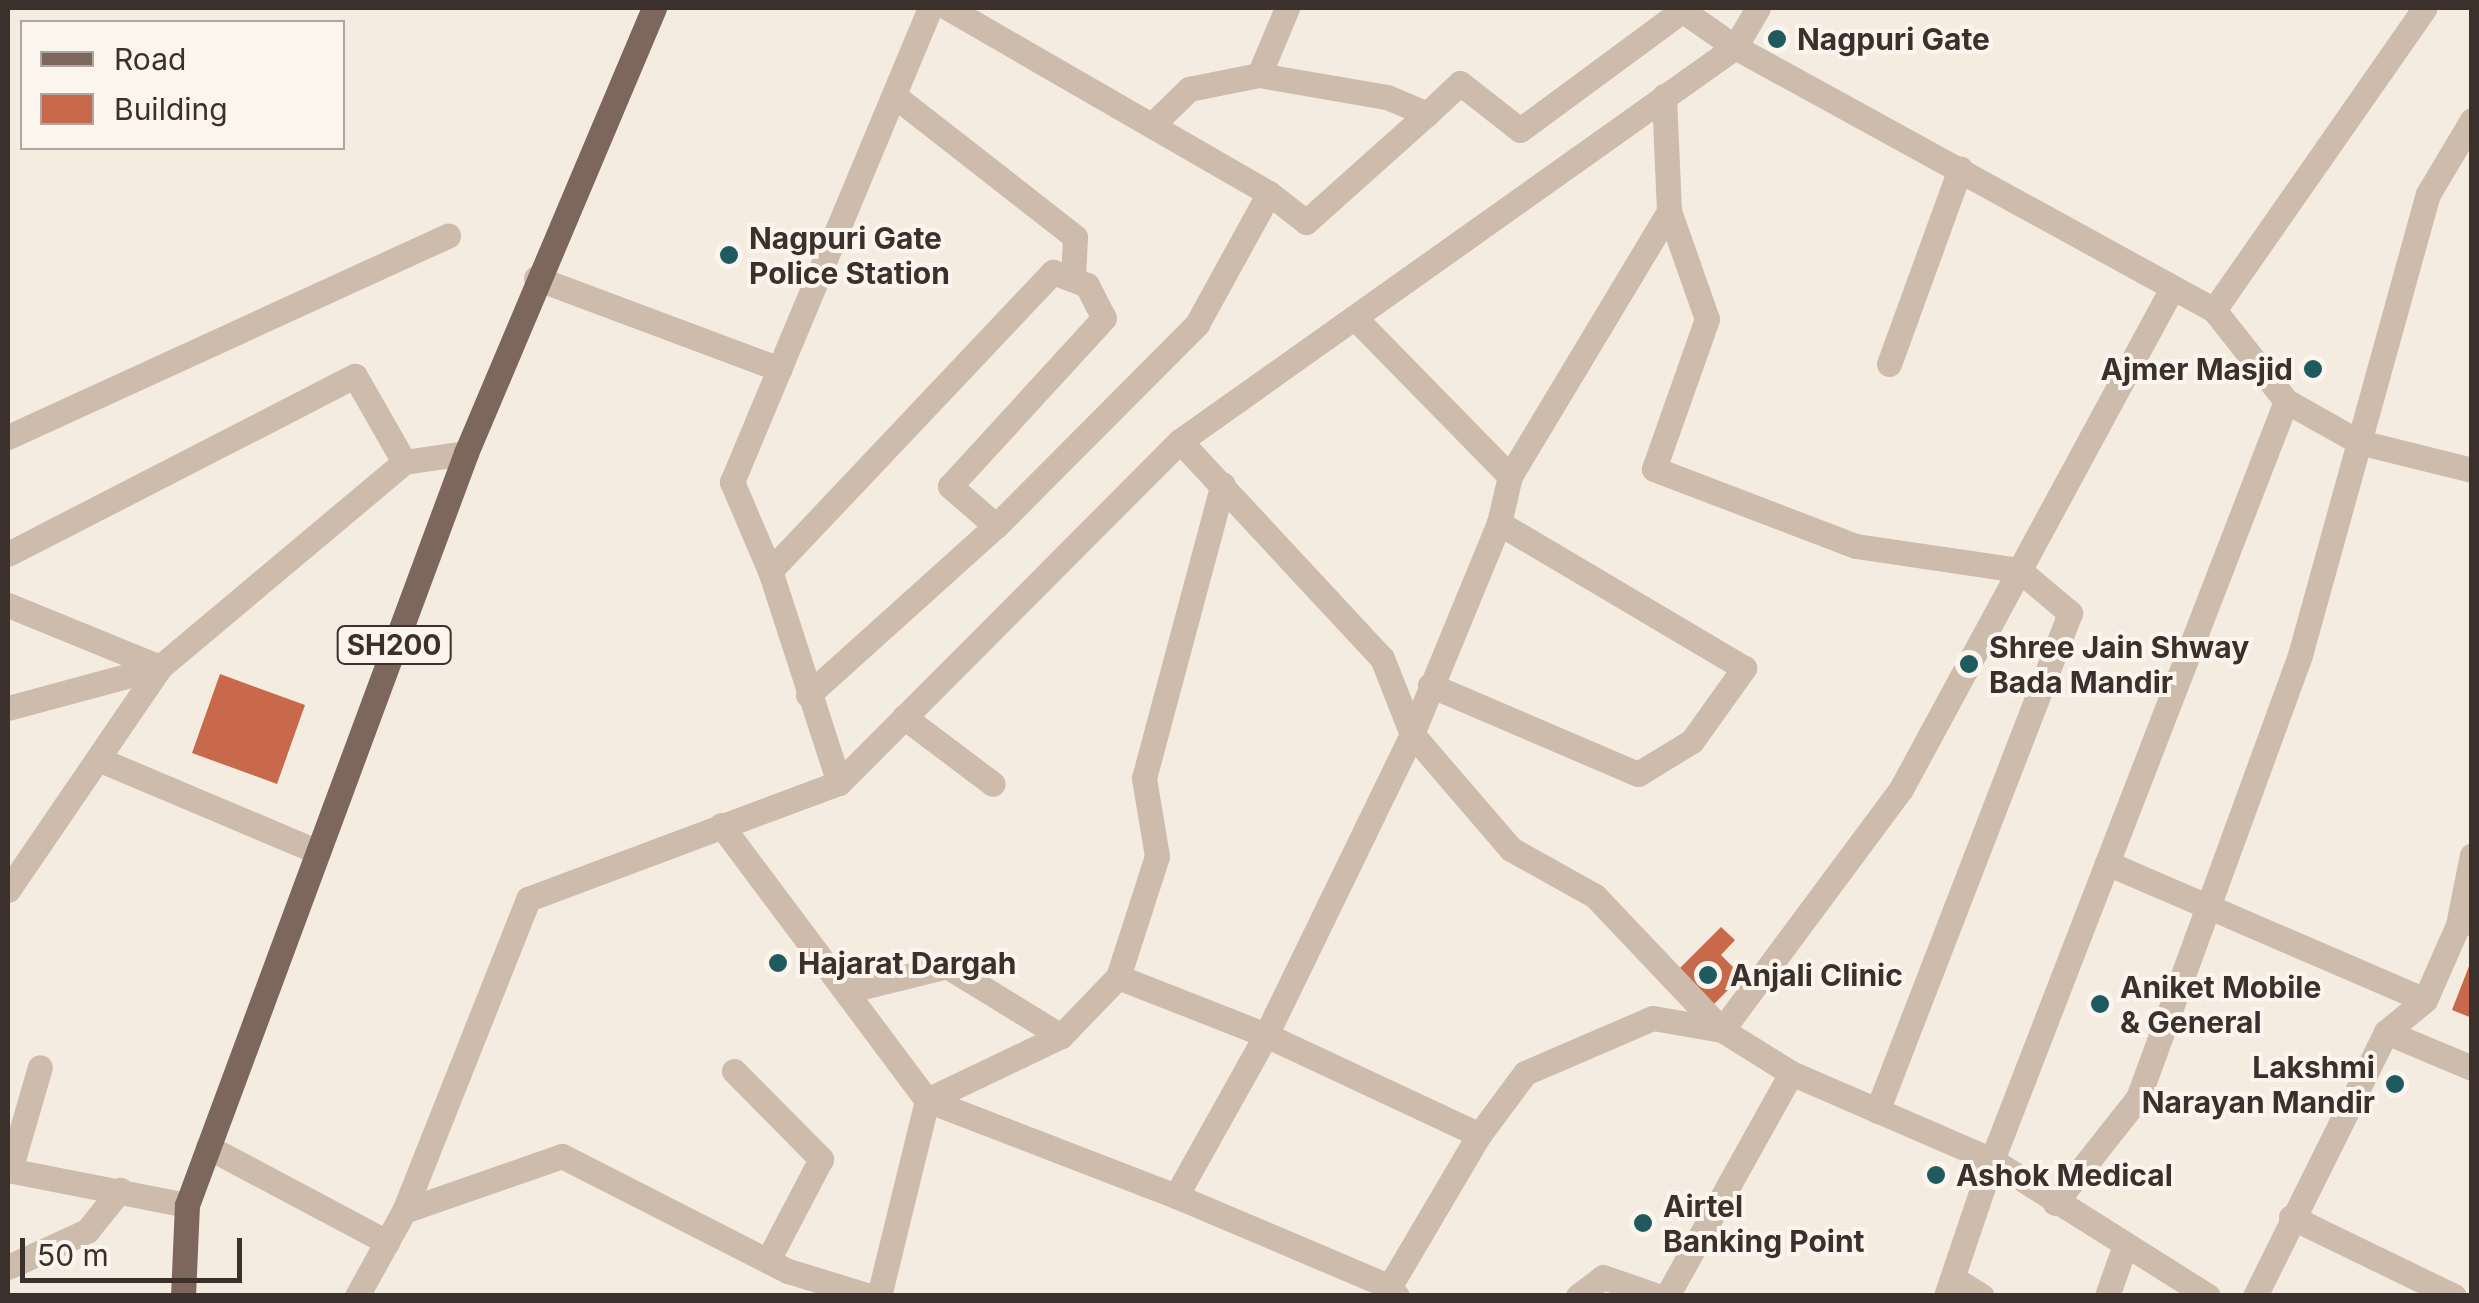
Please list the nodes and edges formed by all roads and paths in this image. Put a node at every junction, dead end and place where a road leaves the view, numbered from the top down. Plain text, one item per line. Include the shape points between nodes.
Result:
1 (654, 8) edge
2 (930, 8) edge
3 (948, 8) edge
4 (1287, 8) edge
5 (1758, 8) edge
6 (2426, 8) edge
7 (1681, 9) edge
8 (1735, 47) junction
9 (1259, 74) junction
10 (1664, 96) junction
11 (896, 97) junction
12 (1428, 114) junction
13 (2472, 120) edge
14 (1152, 125) junction
15 (1960, 169) junction
16 (1268, 193) junction
17 (1670, 211) junction
18 (448, 236) dead end
19 (536, 278) junction
20 (1073, 279) junction
21 (2171, 290) junction
22 (2214, 310) junction
23 (1357, 320) junction
24 (1888, 364) dead end
25 (780, 369) junction
26 (2286, 401) junction
27 (8, 438) edge
28 (1180, 441) junction
29 (2358, 442) junction
30 (466, 453) junction
31 (404, 462) junction
32 (2472, 470) edge
33 (1510, 476) junction
34 (1223, 484) junction
35 (1500, 523) junction
36 (996, 526) junction
37 (8, 554) edge
38 (2020, 570) junction
39 (770, 572) junction
40 (8, 605) edge
41 (160, 667) junction
42 (1430, 684) junction
43 (808, 694) junction
44 (8, 708) edge
45 (904, 717) junction
46 (1412, 734) junction
47 (98, 758) junction
48 (839, 783) junction
49 (993, 784) dead end
50 (721, 825) junction
51 (318, 852) junction
52 (2472, 855) edge
53 (2107, 863) junction
54 (8, 890) edge
55 (2207, 908) junction
56 (2465, 923) edge
57 (1118, 978) junction
58 (846, 991) junction
59 (2424, 1000) junction
60 (1722, 1030) junction
61 (2386, 1032) junction
62 (1266, 1034) junction
63 (1061, 1036) junction
64 (40, 1067) dead end
65 (2472, 1068) edge
66 (734, 1071) dead end
67 (1792, 1073) junction
68 (927, 1100) junction
69 (1877, 1111) junction
70 (1479, 1135) junction
71 (208, 1147) junction
72 (1992, 1160) junction
73 (8, 1170) edge
74 (120, 1190) junction
75 (1176, 1196) junction
76 (2055, 1202) junction
77 (187, 1205) junction
78 (404, 1210) junction
79 (2291, 1217) junction
80 (386, 1242) junction
81 (2124, 1248) junction
82 (778, 1265) junction
83 (10, 1270) edge
84 (1949, 1287) edge
85 (1390, 1292) edge
86 (182, 1296) edge
87 (356, 1296) edge
88 (776, 1296) edge
89 (870, 1296) edge
90 (879, 1296) edge
91 (1578, 1296) edge
92 (1658, 1296) edge
93 (1668, 1296) edge
94 (1982, 1296) edge
95 (2107, 1296) edge
96 (2208, 1296) edge
97 (2255, 1296) edge
98 (2454, 1296) edge

1 - 19 main road, SH200
2 - 11 street
3 - 14 street
4 - 9 street
5 - 8 street
6 - 22 street
7 - 8 street
7 - 12 street via 1520,130 1460,83
8 - 10 street
8 - 15 street
9 - 12 street via 1387,98
9 - 14 street via 1189,88
10 - 17 street
10 - 23 street
11 - 20 street via 1075,237
11 - 25 street
12 - 16 street via 1306,222
13 - 29 street via 2428,194
14 - 16 street
15 - 21 street
15 - 24 street
16 - 36 street via 1198,324
17 - 33 street
17 - 38 street via 1707,319 1654,469 1856,546
18 - 27 street
19 - 25 street
19 - 30 main road, SH200
20 - 36 street via 1087,284 1104,318 950,486
20 - 39 street via 1052,272
21 - 22 street
21 - 38 street
22 - 26 street
23 - 28 street
23 - 33 street
25 - 39 street via 732,482
26 - 29 street
26 - 53 street
28 - 34 street
28 - 45 street
29 - 32 street
29 - 55 street via 2300,655
30 - 31 street
30 - 51 main road, SH200
31 - 37 street via 354,376
31 - 41 street
33 - 35 street
34 - 46 street via 1382,658
34 - 57 street via 1144,778 1156,856
35 - 42 street
35 - 42 street via 1744,668 1692,741 1638,774
36 - 43 street
38 - 60 street via 1901,788
38 - 69 street via 2070,612
39 - 43 street
40 - 41 street
41 - 44 street
41 - 47 street
42 - 46 street
43 - 48 street
45 - 48 street
45 - 49 street
46 - 60 street via 1512,850 1595,896
46 - 62 street
47 - 51 street
47 - 54 street
48 - 50 street
50 - 58 street
50 - 78 street via 528,899
51 - 71 main road, SH200
52 - 56 street
53 - 55 street
53 - 72 street
55 - 59 street
55 - 76 street via 2138,1098
56 - 59 street
57 - 62 street
57 - 63 street
58 - 63 street via 947,966
58 - 68 street
59 - 61 street
60 - 67 street
60 - 70 street via 1653,1018 1525,1074
61 - 65 street
61 - 79 street
62 - 70 street
62 - 75 street
63 - 68 street
64 - 73 street
66 - 82 street via 821,1159
67 - 69 street
67 - 93 street
68 - 75 street
68 - 90 street
69 - 72 street
70 - 85 street
71 - 77 main road, SH200
71 - 80 street
72 - 76 street
72 - 84 street
73 - 74 street
74 - 77 street
74 - 83 street via 87,1231
75 - 85 street
76 - 81 street
77 - 86 main road, SH200
78 - 80 street
78 - 82 street via 562,1156
79 - 97 street
79 - 98 street
80 - 87 street
81 - 95 street
81 - 96 street
82 - 88 street
82 - 89 street
84 - 94 street
91 - 92 street via 1603,1277

